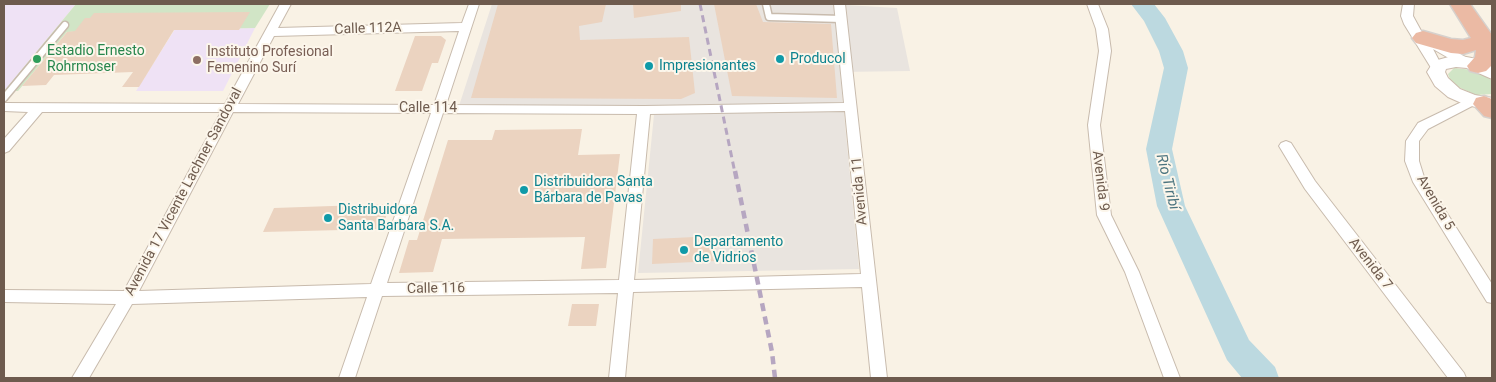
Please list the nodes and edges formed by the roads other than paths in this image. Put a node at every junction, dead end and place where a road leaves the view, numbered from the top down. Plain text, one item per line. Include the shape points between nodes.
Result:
1 (284, 4) edge
2 (474, 4) edge
3 (766, 4) edge
4 (840, 4) edge
5 (1092, 4) edge
6 (1408, 4) edge
7 (1460, 4) edge
8 (842, 19) junction
9 (65, 25) dead end
10 (466, 27) junction
11 (270, 32) junction
12 (1418, 34) junction
13 (1483, 37) junction
14 (1478, 67) edge
15 (1437, 68) junction
16 (4, 98) edge
17 (1485, 105) edge
18 (4, 107) edge
19 (38, 108) junction
20 (439, 108) junction
21 (852, 108) junction
22 (228, 109) junction
23 (644, 110) junction
24 (1286, 146) dead end
25 (4, 148) edge
26 (868, 280) junction
27 (625, 286) junction
28 (377, 290) junction
29 (4, 296) edge
30 (1492, 297) edge
31 (128, 298) junction
32 (80, 378) edge
33 (347, 378) edge
34 (617, 378) edge
35 (879, 378) edge
36 (1172, 378) edge
37 (1458, 378) edge

1 - 11 street, Avenida 17 Vicente Lachner Sandoval
2 - 10 street
3 - 8 lane via 769,17
4 - 8 street, Avenida 11
5 - 36 street, Avenida 9 via 1102,29 1105,52 1094,125 1104,215 1132,272
6 - 12 street via 1406,16
7 - 13 highway
8 - 21 street, Avenida 11
9 - 16 lane
10 - 11 street, Calle 112A
10 - 20 street
11 - 22 street, Avenida 17 Vicente Lachner Sandoval
12 - 13 highway via 1463,47 1473,46
12 - 14 street
12 - 15 street
13 - 14 highway via 1487,53
14 - 15 street via 1444,62
15 - 17 street via 1438,77 1446,88
17 - 30 street, Avenida 5 via 1423,126 1413,141 1412,161 1418,178
18 - 19 street, Calle 114
19 - 22 street, Calle 114
19 - 25 street
20 - 22 street, Calle 114
20 - 23 street, Calle 114
20 - 28 street
21 - 23 street, Calle 114
21 - 26 street, Avenida 11
22 - 31 street, Avenida 17 Vicente Lachner Sandoval
23 - 27 street
24 - 37 street, Avenida 7 via 1310,185
26 - 27 street, Calle 116
26 - 35 street, Avenida 11
27 - 28 street, Calle 116
27 - 34 street
28 - 31 street, Calle 116
28 - 33 street
29 - 31 street, Calle 116
31 - 32 street, Avenida 17 Vicente Lachner Sandoval

